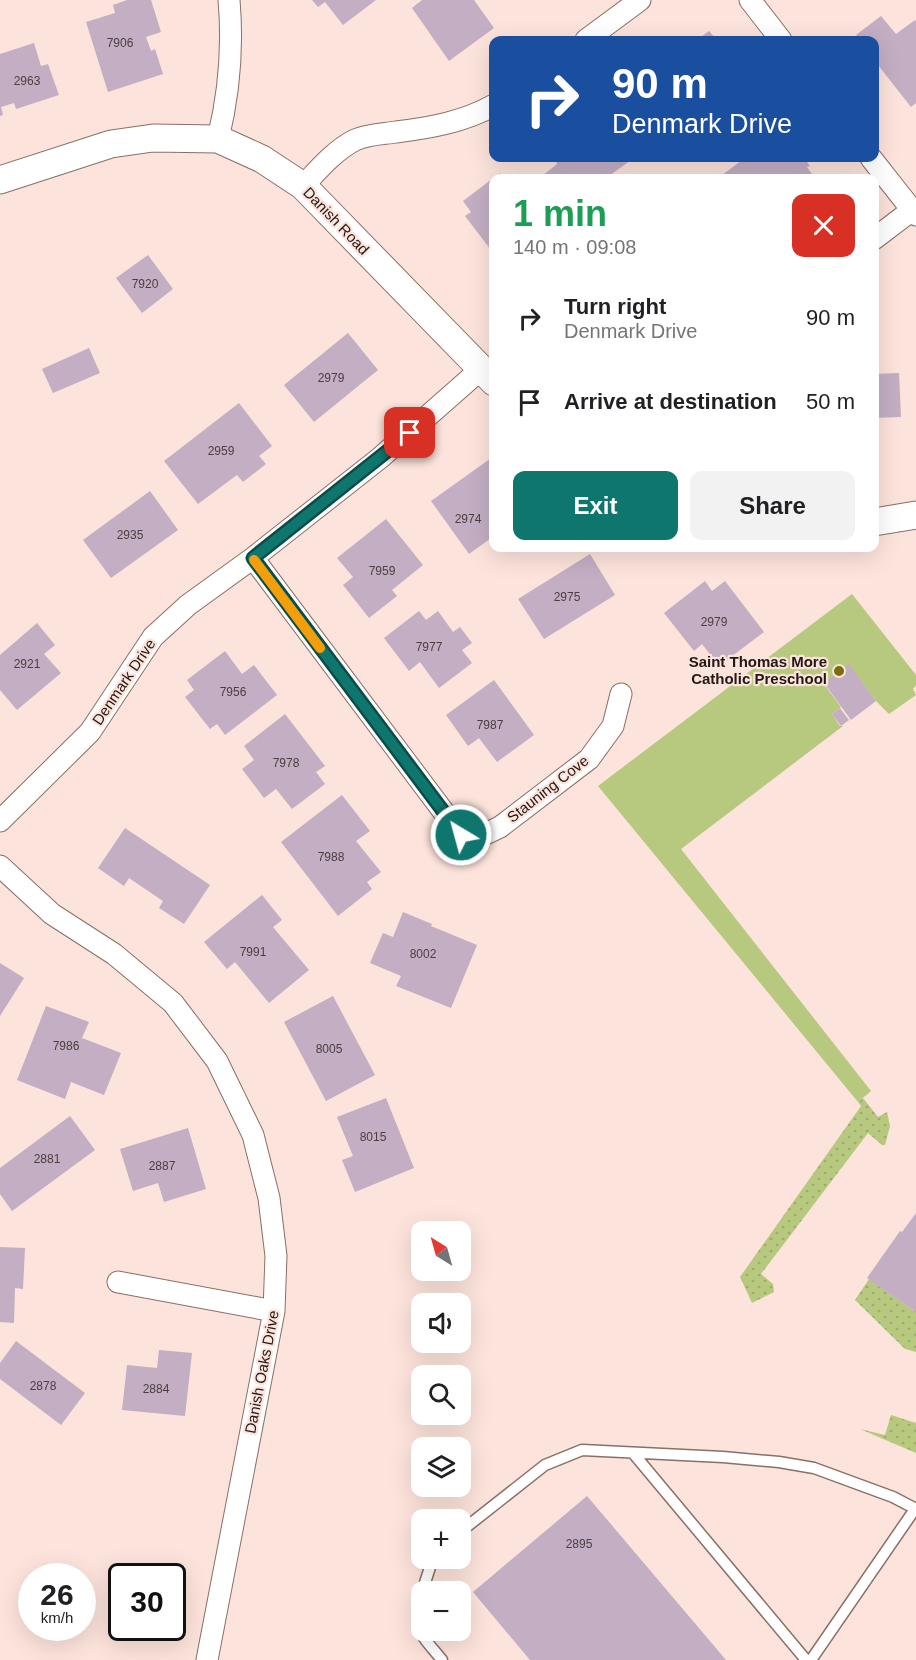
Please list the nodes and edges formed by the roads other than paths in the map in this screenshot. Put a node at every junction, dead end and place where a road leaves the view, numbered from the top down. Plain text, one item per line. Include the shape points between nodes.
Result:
1 (229, 0) edge
2 (640, 0) edge
3 (750, 0) edge
4 (591, 36) edge
5 (779, 36) edge
6 (489, 108) edge
7 (218, 139) junction
8 (874, 162) edge
9 (0, 180) edge
10 (303, 186) junction
11 (914, 213) edge
12 (879, 236) edge
13 (487, 376) edge
14 (916, 515) edge
15 (879, 521) edge
16 (253, 558) junction
17 (621, 694) dead end
18 (0, 821) edge
19 (0, 866) edge
20 (118, 1282) dead end
21 (274, 1311) junction
22 (633, 1453) junction
23 (916, 1509) edge
24 (471, 1523) edge
25 (426, 1641) edge
26 (207, 1660) edge
27 (442, 1660) edge
28 (808, 1660) edge

1 - 7 street via 226,103
2 - 4 street
3 - 5 street
6 - 10 street via 441,125 356,140
7 - 9 street, Danish Road via 153,138 111,144
7 - 10 street, Danish Road via 262,159
8 - 11 street
10 - 13 street, Danish Road
11 - 12 street
13 - 16 street, Denmark Drive
14 - 15 street
16 - 17 street, Stauning Cove via 461,835 481,836 500,827 589,759 613,726
16 - 18 street, Denmark Drive via 188,605 153,638 90,732
19 - 21 street, Danish Oaks Drive via 51,914 114,954 173,1003 217,1060 254,1135 269,1198 276,1256
20 - 21 street
21 - 26 street, Danish Oaks Drive
22 - 23 lane via 723,1457 814,1468
22 - 24 lane via 582,1450 545,1465
22 - 28 lane
23 - 28 lane
25 - 27 lane

